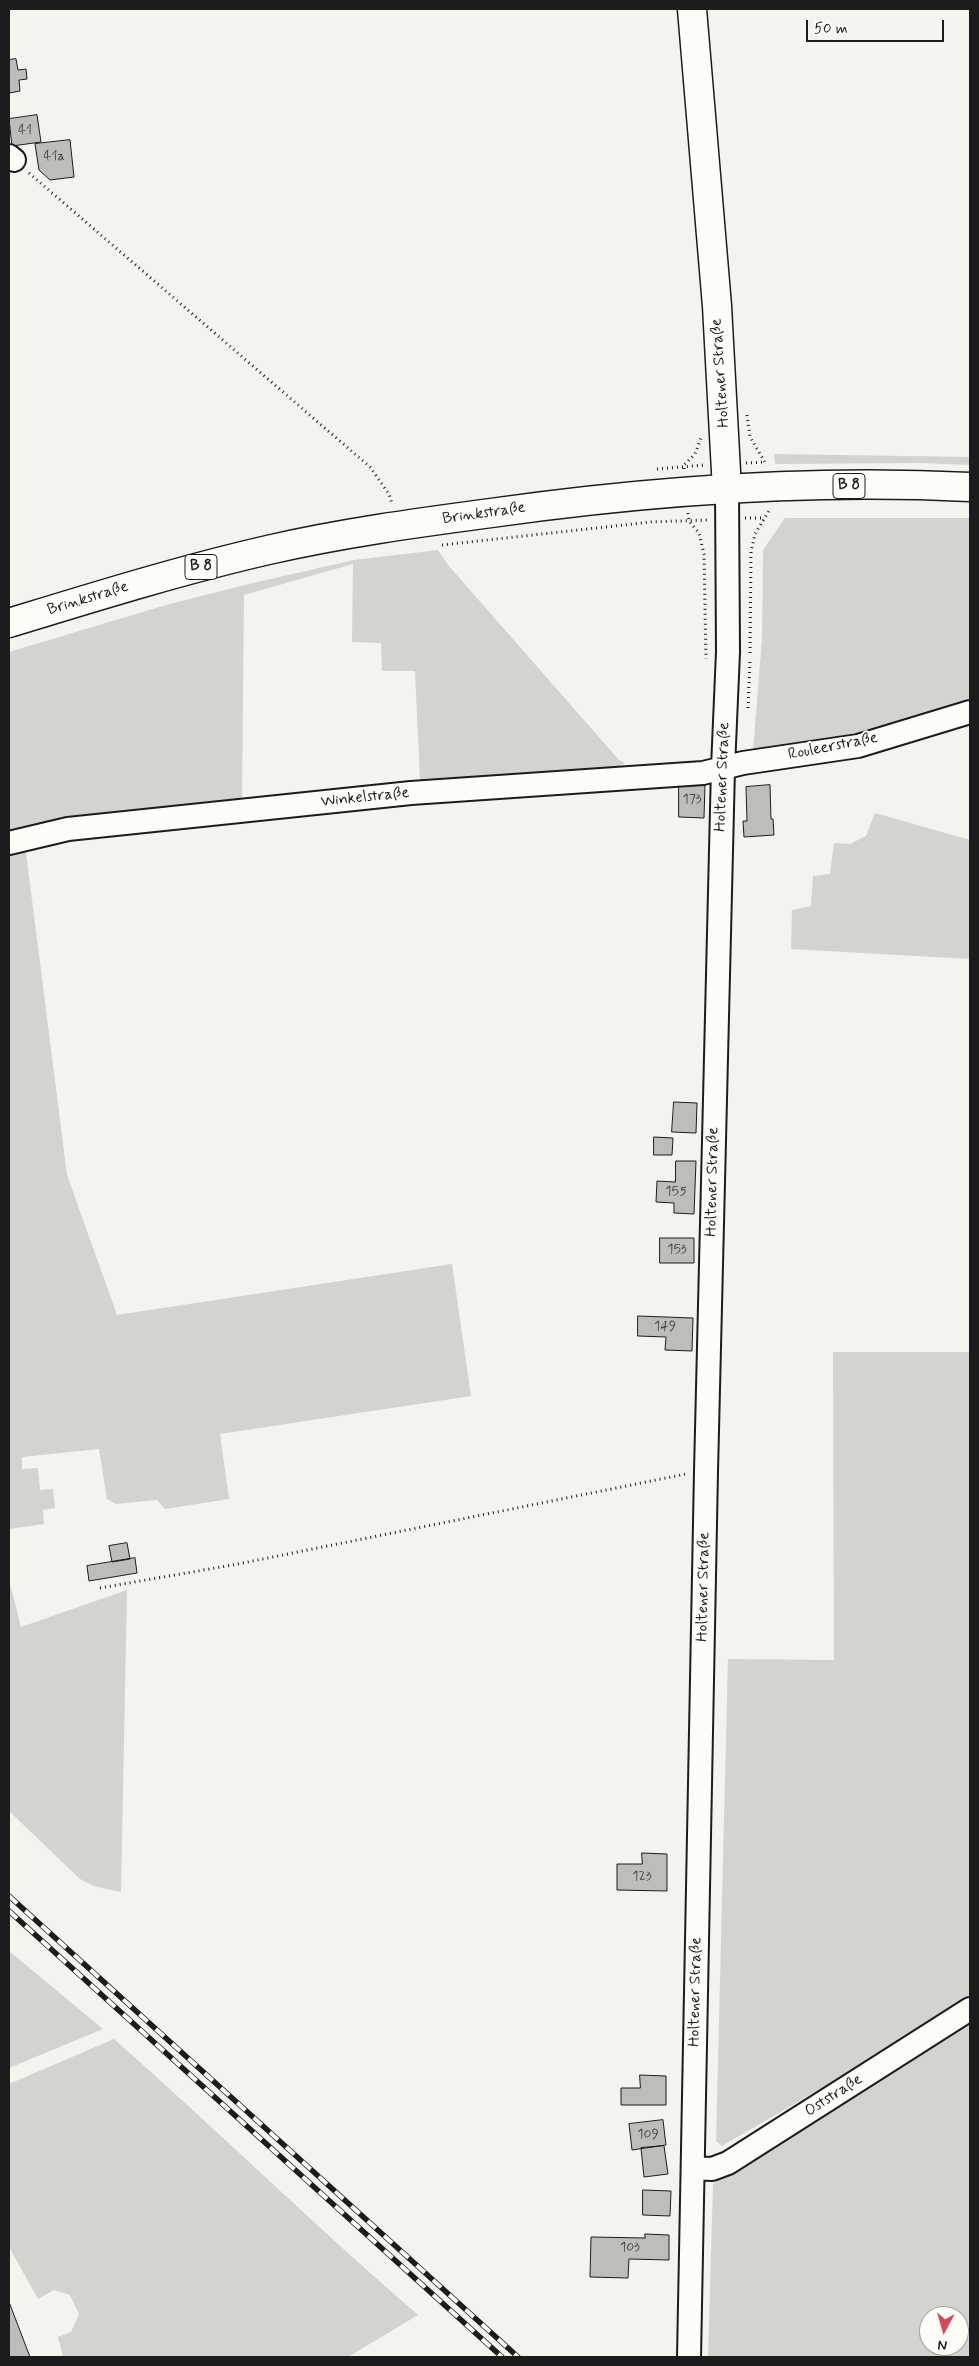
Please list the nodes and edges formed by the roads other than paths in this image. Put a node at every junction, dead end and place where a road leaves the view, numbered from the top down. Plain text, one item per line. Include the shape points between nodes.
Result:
1 (692, 9) edge
2 (970, 487) edge
3 (727, 490) junction
4 (9, 623) edge
5 (970, 712) edge
6 (723, 768) junction
7 (9, 843) edge
8 (970, 2009) edge
9 (693, 2168) junction
10 (689, 2357) edge

1 - 3 main road, Holtener Straße via 717,306
2 - 3 main road, Brinkstraße / B 8 via 918,485
3 - 4 main road, Brinkstraße / B 8 via 559,503 397,525 296,545 118,589
3 - 6 street, Holtener Straße via 728,652
5 - 6 street, Rouleerstraße via 858,746
6 - 7 street, Winkelstraße via 703,773 410,793 68,829
6 - 9 street, Holtener Straße
8 - 9 street, Oststraße via 728,2163 712,2169
9 - 10 street, Holtener Straße

